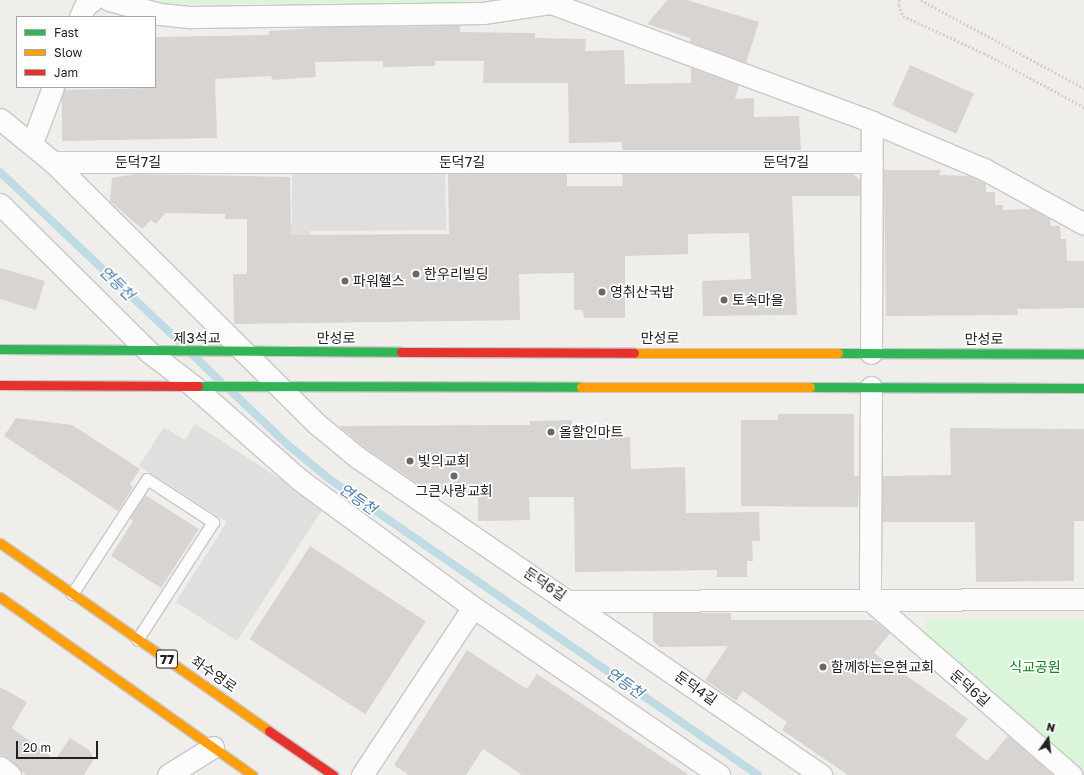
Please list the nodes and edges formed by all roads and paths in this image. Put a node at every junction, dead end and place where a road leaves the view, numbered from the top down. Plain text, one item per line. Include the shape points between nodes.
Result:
1 (93, 0) edge
2 (109, 0) edge
3 (900, 0) edge
4 (921, 0) edge
5 (547, 1) edge
6 (80, 16) edge
7 (53, 88) edge
8 (1084, 88) edge
9 (1084, 107) edge
10 (0, 119) edge
11 (872, 122) junction
12 (32, 143) junction
13 (53, 162) junction
14 (872, 162) junction
15 (0, 204) edge
16 (1084, 224) edge
17 (0, 349) edge
18 (153, 352) junction
19 (241, 352) junction
20 (871, 352) junction
21 (1084, 354) edge
22 (0, 385) edge
23 (200, 385) junction
24 (280, 387) junction
25 (872, 387) junction
26 (1084, 388) edge
27 (0, 543) edge
28 (72, 594) junction
29 (0, 597) edge
30 (1084, 599) edge
31 (0, 600) edge
32 (870, 600) junction
33 (571, 601) junction
34 (11, 604) junction
35 (473, 607) junction
36 (137, 640) junction
37 (213, 747) junction
38 (0, 768) edge
39 (10, 775) edge
40 (168, 775) edge
41 (252, 775) edge
42 (333, 775) edge
43 (362, 775) edge
44 (719, 775) edge
45 (821, 775) edge
46 (1071, 775) edge

1 - 6 street via 85,6
2 - 5 street via 160,14 191,17 483,13
3 - 9 path via 903,16 984,53
4 - 8 path
5 - 11 street
7 - 12 street
10 - 12 street
11 - 14 street
11 - 16 street via 984,169
12 - 13 street
13 - 14 street, 둔덕7길
13 - 19 street
14 - 20 street
15 - 18 street
17 - 18 street
18 - 19 street, 제3석교
18 - 23 street
19 - 20 street, 만성로
19 - 24 street
20 - 21 street, 만성로
22 - 23 street
23 - 24 street
23 - 35 street via 300,480
24 - 25 street
24 - 33 street, 둔덕6길 via 317,424 357,457
25 - 26 street
25 - 32 street
27 - 28 street, 좌수영로 / 77
28 - 36 street, 좌수영로 / 77
28 - 36 lane via 147,479 213,522
29 - 34 street
30 - 32 street, 둔덕6길
31 - 34 street
32 - 33 street, 둔덕6길
32 - 46 street, 둔덕6길
33 - 45 street, 둔덕4길
34 - 37 street
35 - 43 street
35 - 44 street
36 - 42 street, 좌수영로 / 77
37 - 40 street
37 - 41 street
38 - 39 street

